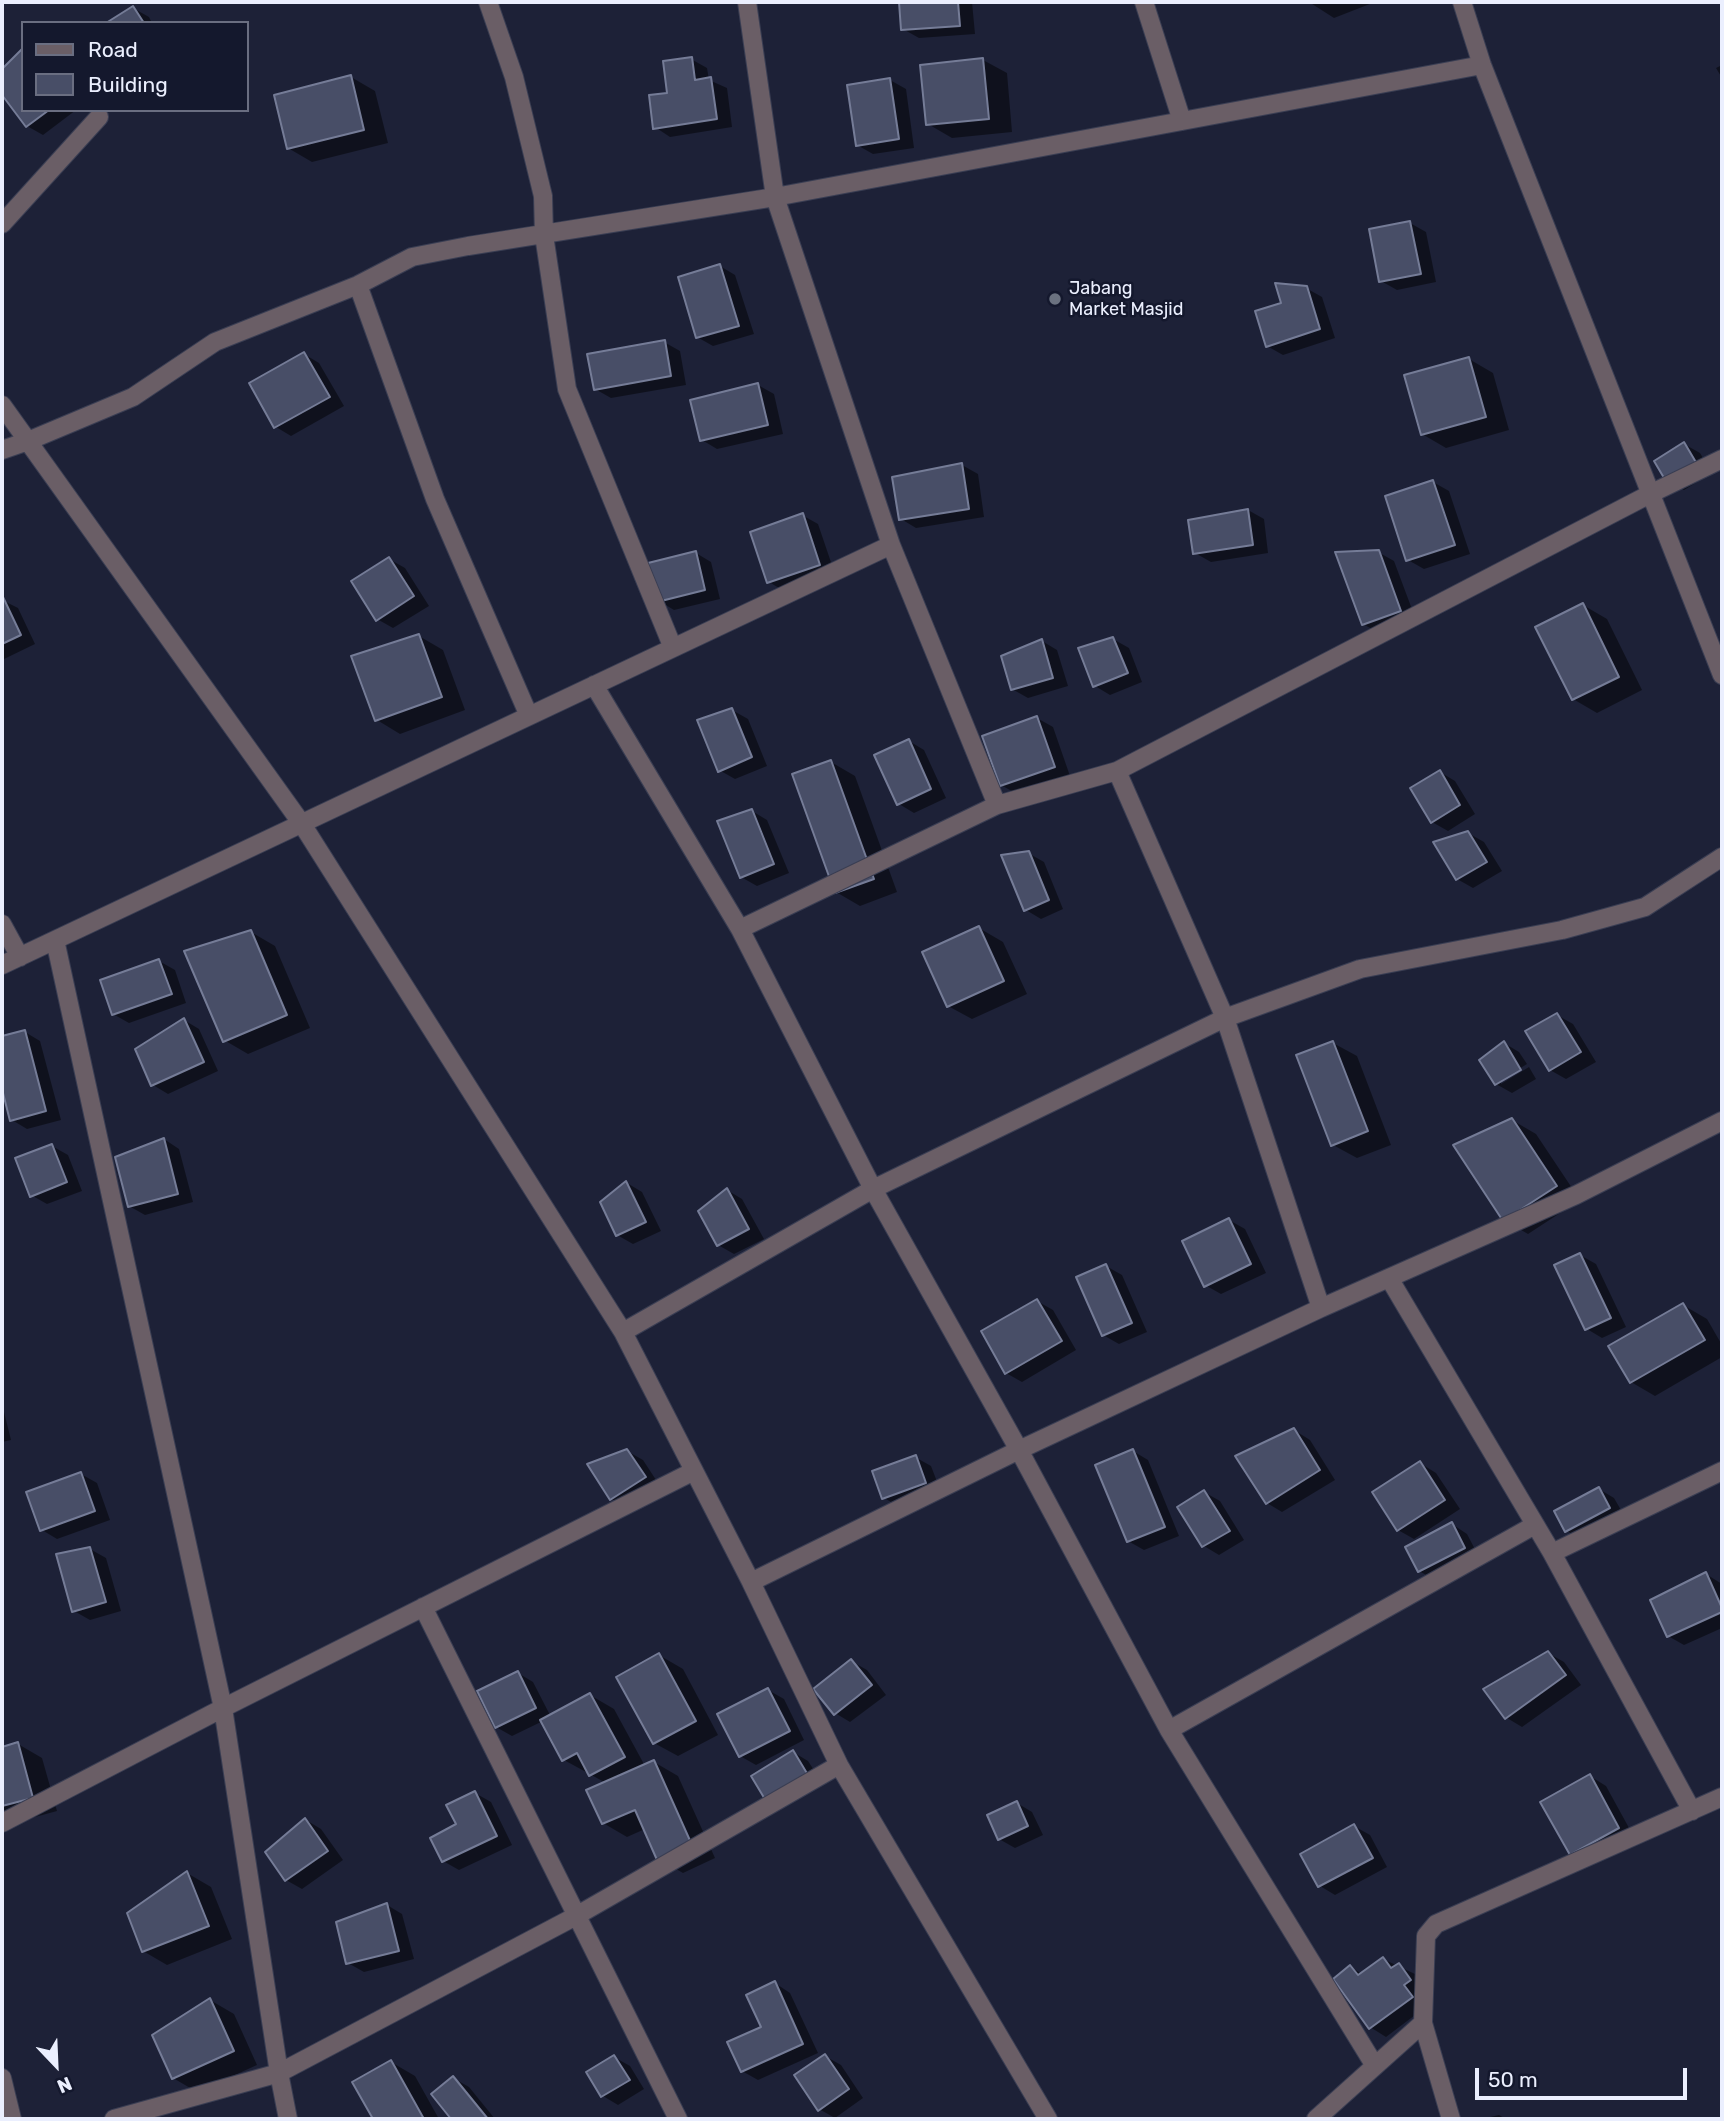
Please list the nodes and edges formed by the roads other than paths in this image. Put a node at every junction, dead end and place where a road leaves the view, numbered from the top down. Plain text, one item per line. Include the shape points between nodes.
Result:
1 (488, 2) edge
2 (747, 2) edge
3 (1144, 2) edge
4 (1462, 2) edge
5 (1482, 65) junction
6 (99, 117) dead end
7 (1182, 121) junction
8 (775, 198) junction
9 (2, 224) edge
10 (544, 235) junction
11 (358, 285) junction
12 (2, 405) edge
13 (28, 441) junction
14 (2, 450) edge
15 (1722, 459) edge
16 (1652, 493) junction
17 (891, 545) junction
18 (673, 648) junction
19 (1722, 675) edge
20 (594, 685) junction
21 (528, 716) junction
22 (1117, 771) junction
23 (997, 805) junction
24 (302, 824) junction
25 (1722, 858) edge
26 (2, 924) edge
27 (740, 929) junction
28 (55, 940) junction
29 (20, 957) junction
30 (2, 965) edge
31 (1225, 1018) junction
32 (1722, 1121) edge
33 (873, 1189) junction
34 (1389, 1278) junction
35 (1321, 1308) junction
36 (622, 1332) junction
37 (1019, 1450) junction
38 (694, 1471) junction
39 (1722, 1471) edge
40 (1533, 1525) junction
41 (1552, 1553) junction
42 (751, 1582) junction
43 (423, 1607) junction
44 (223, 1708) junction
45 (1169, 1730) junction
46 (839, 1765) junction
47 (1722, 1797) edge
48 (1692, 1811) junction
49 (2, 1823) edge
50 (576, 1916) junction
51 (1423, 2023) junction
52 (1375, 2066) junction
53 (279, 2073) junction
54 (2, 2078) edge
55 (12, 2119) edge
56 (114, 2119) edge
57 (288, 2119) edge
58 (678, 2119) edge
59 (1048, 2119) edge
60 (1316, 2119) edge
61 (1451, 2119) edge

1 - 10 street via 514,77 542,196
2 - 8 street
3 - 7 street
4 - 5 street
5 - 7 street
5 - 16 street
6 - 9 street
7 - 8 street
8 - 10 street
8 - 17 street
10 - 11 street via 412,257
10 - 18 street via 567,389
11 - 13 street via 215,342 134,397
11 - 21 street via 435,499
12 - 13 street
13 - 14 street
13 - 24 street
15 - 16 street
16 - 19 street
16 - 22 street
17 - 18 street
17 - 23 street
18 - 20 street
20 - 21 street
20 - 27 street
21 - 24 street
22 - 23 street
22 - 31 street
23 - 27 street
24 - 28 street
24 - 36 street
25 - 31 street via 1645,907 1562,930 1360,969
26 - 29 street
27 - 33 street
28 - 29 street
28 - 44 street
29 - 30 street
31 - 33 street
31 - 35 street
32 - 34 street via 1576,1195
33 - 36 street
33 - 37 street
34 - 35 street
34 - 40 street
35 - 37 street
36 - 38 street
37 - 42 street
37 - 45 street
38 - 42 street
38 - 43 street
39 - 41 street
40 - 41 street
40 - 45 street
41 - 48 street
42 - 46 street
43 - 44 street
43 - 50 street
44 - 49 street
44 - 53 street
45 - 52 street
46 - 50 street
46 - 59 street
47 - 48 street
48 - 51 street via 1436,1924 1426,1936
50 - 53 street
50 - 58 street
51 - 52 street
51 - 61 street
52 - 60 street
53 - 56 street
53 - 57 street
54 - 55 street

